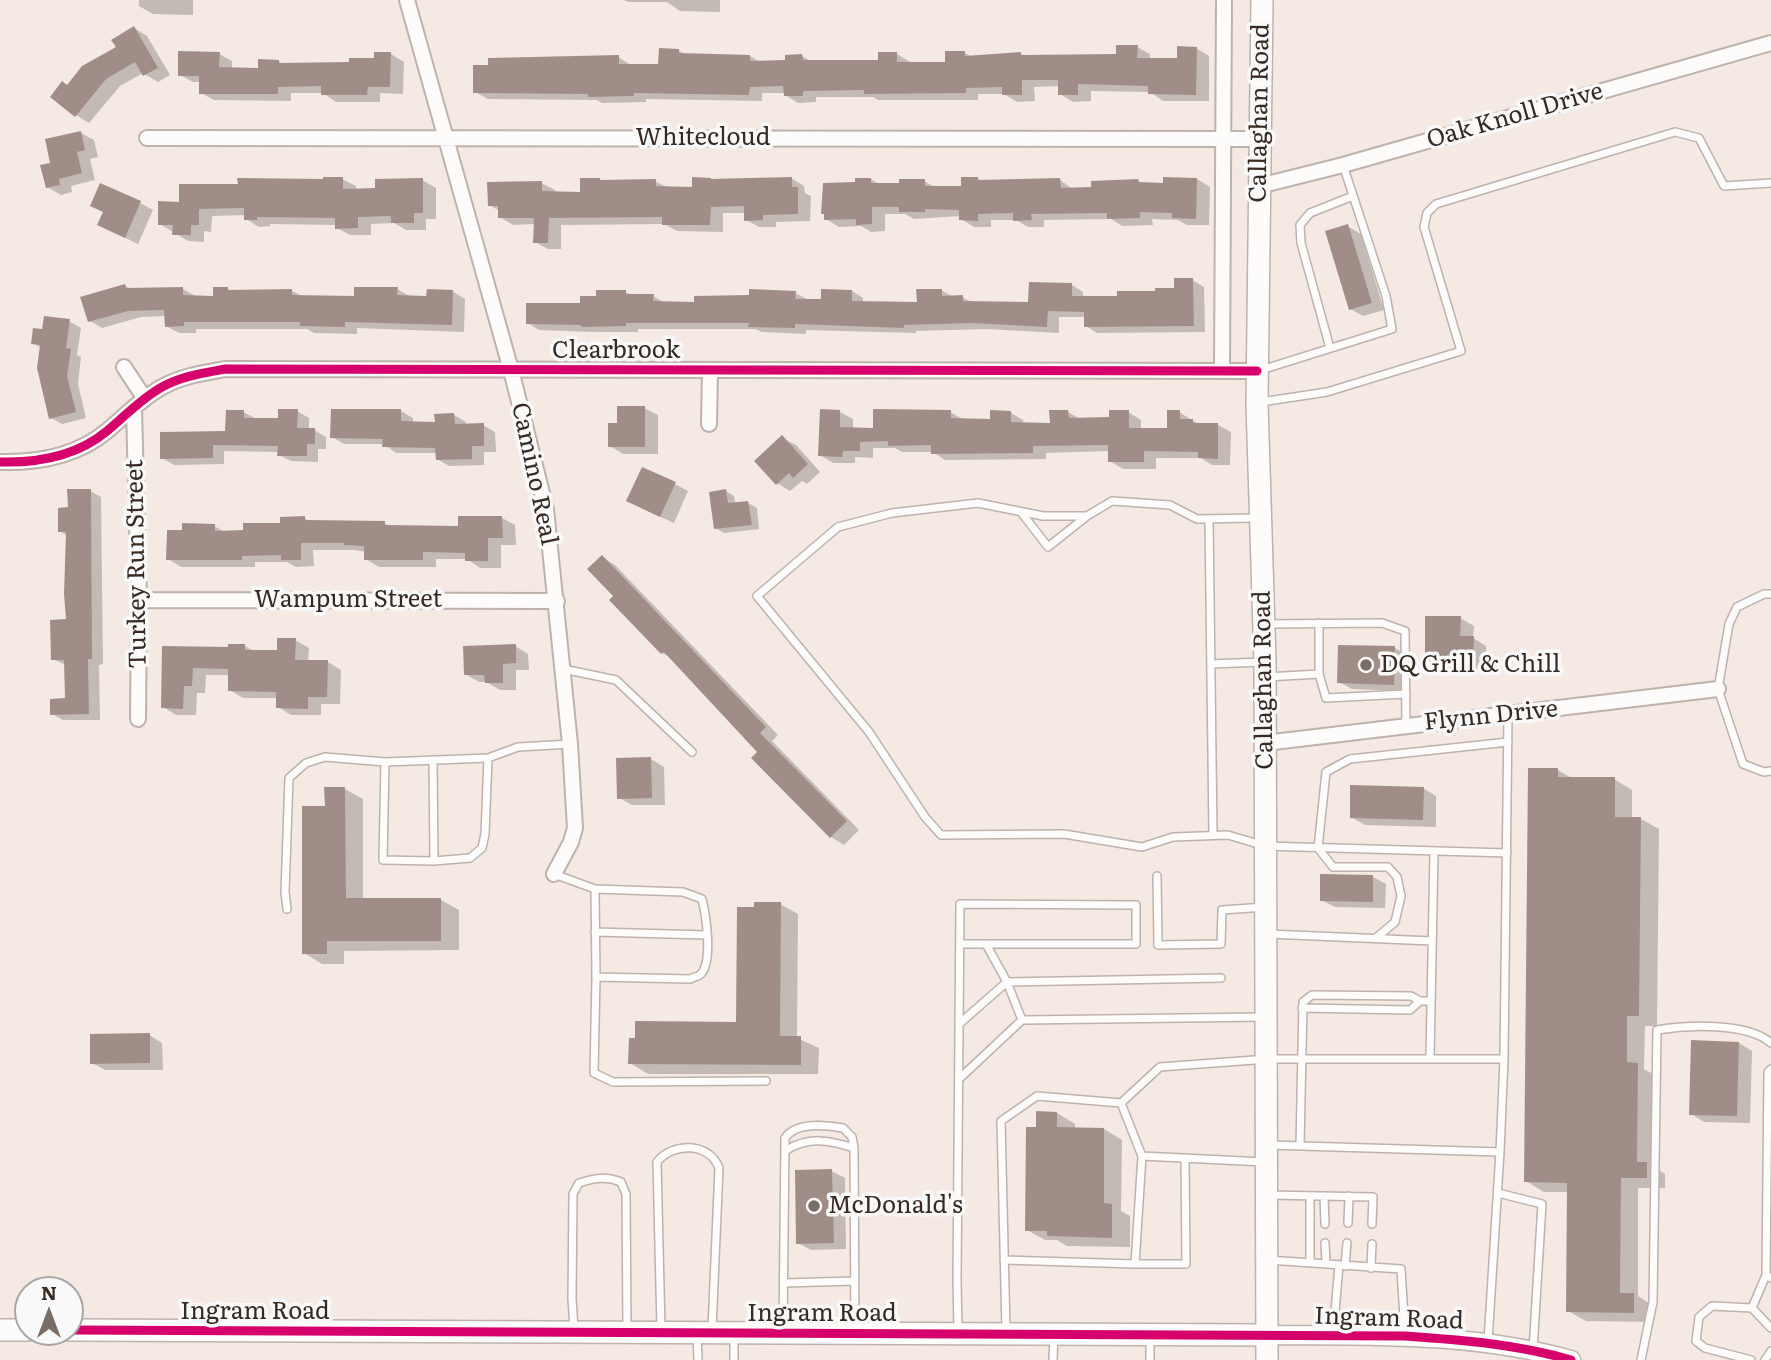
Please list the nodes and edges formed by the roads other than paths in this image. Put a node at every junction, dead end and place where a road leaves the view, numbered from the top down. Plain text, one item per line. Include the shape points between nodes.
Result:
1 (407, 0) edge
2 (1224, 0) edge
3 (1262, 0) edge
4 (1771, 43) edge
5 (147, 138) dead end
6 (444, 138) junction
7 (1224, 139) junction
8 (1259, 139) junction
9 (1343, 165) junction
10 (1771, 183) edge
11 (1259, 186) junction
12 (1353, 197) junction
13 (1330, 348) junction
14 (124, 367) dead end
15 (511, 370) junction
16 (710, 371) junction
17 (1222, 371) junction
18 (1257, 371) junction
19 (1257, 403) junction
20 (139, 404) junction
21 (709, 424) dead end
22 (0, 462) edge
23 (1021, 512) junction
24 (1087, 516) junction
25 (1262, 518) junction
26 (1209, 519) junction
27 (1771, 594) edge
28 (139, 600) junction
29 (557, 600) junction
30 (1319, 623) junction
31 (1264, 624) junction
32 (1211, 664) junction
33 (563, 669) junction
34 (1265, 669) junction
35 (1320, 674) junction
36 (1718, 689) junction
37 (1406, 694) junction
38 (1508, 715) junction
39 (138, 719) dead end
40 (1406, 725) junction
41 (1508, 742) junction
42 (1265, 743) junction
43 (570, 744) junction
44 (692, 752) dead end
45 (488, 758) junction
46 (433, 760) junction
47 (385, 762) junction
48 (1771, 771) edge
49 (1213, 835) junction
50 (1265, 846) junction
51 (1318, 848) junction
52 (1434, 852) junction
53 (1507, 853) junction
54 (434, 861) junction
55 (554, 874) joint
56 (1157, 876) dead end
57 (595, 889) junction
58 (1265, 907) junction
59 (287, 909) dead end
60 (596, 932) junction
61 (1265, 934) junction
62 (707, 935) junction
63 (1376, 938) junction
64 (1432, 941) junction
65 (960, 944) junction
66 (986, 944) junction
67 (596, 977) junction
68 (1221, 978) dead end
69 (1007, 982) junction
70 (1420, 1001) junction
71 (1432, 1001) junction
72 (1302, 1008) junction
73 (1266, 1017) junction
74 (1022, 1020) junction
75 (959, 1024) junction
76 (1771, 1043) edge
77 (1430, 1058) junction
78 (1268, 1059) junction
79 (1300, 1059) junction
80 (1504, 1059) junction
81 (1771, 1069) edge
82 (959, 1079) junction
83 (766, 1080) dead end
84 (1121, 1103) junction
85 (1300, 1146) junction
86 (854, 1148) junction
87 (785, 1151) junction
88 (1500, 1152) junction
89 (1268, 1154) junction
90 (1142, 1157) junction
91 (1185, 1158) junction
92 (1498, 1193) junction
93 (1268, 1195) junction
94 (1310, 1196) junction
95 (1324, 1196) junction
96 (1349, 1196) junction
97 (1348, 1223) dead end
98 (1325, 1224) dead end
99 (1372, 1224) dead end
100 (1325, 1243) dead end
101 (1347, 1243) dead end
102 (1372, 1244) dead end
103 (1004, 1260) junction
104 (1267, 1260) junction
105 (1310, 1263) junction
106 (1135, 1264) junction
107 (1326, 1265) junction
108 (1342, 1266) junction
109 (1371, 1268) junction
110 (1768, 1276) edge
111 (855, 1281) junction
112 (784, 1283) junction
113 (1752, 1308) junction
114 (1771, 1328) edge
115 (84, 1330) edge
116 (574, 1332) junction
117 (627, 1332) junction
118 (661, 1333) junction
119 (705, 1333) junction
120 (734, 1333) junction
121 (783, 1333) junction
122 (855, 1334) junction
123 (958, 1334) junction
124 (1006, 1334) junction
125 (1054, 1334) junction
126 (1150, 1335) junction
127 (1267, 1335) junction
128 (1333, 1336) junction
129 (1405, 1336) junction
130 (1488, 1342) junction
131 (1533, 1350) junction
132 (1771, 1351) edge
133 (698, 1360) edge
134 (734, 1360) edge
135 (1053, 1360) edge
136 (1150, 1360) edge
137 (1267, 1360) edge
138 (1571, 1360) edge
139 (1642, 1360) edge
140 (1751, 1360) edge
141 (1765, 1360) edge

1 - 6 street, Camino Real
2 - 7 street, Callaghan Road
3 - 8 main road, Callaghan Road
4 - 9 street, Oak Knoll Drive
5 - 6 street, Whitecloud
6 - 7 street, Whitecloud
6 - 15 street, Camino Real
7 - 8 street, Whitecloud
7 - 17 street, Callaghan Road
8 - 11 main road, Callaghan Road
9 - 11 street, Oak Knoll Drive
9 - 12 lane
10 - 19 lane via 1724,186 1699,138 1675,132 1436,204 1427,213 1424,227 1461,351 1328,392
11 - 18 main road, Callaghan Road
12 - 13 lane via 1310,214 1300,225
12 - 13 lane via 1386,296 1391,329
13 - 18 lane
14 - 20 street
15 - 16 street, Clearbrook
15 - 20 street, Clearbrook via 225,369 192,374
15 - 29 street, Camino Real via 546,509
16 - 17 street, Clearbrook
16 - 21 street, Clearbrook
17 - 18 street, Clearbrook
18 - 19 main road, Callaghan Road
19 - 25 main road, Callaghan Road
20 - 22 street, Clearbrook via 104,433 69,453 43,460
20 - 28 street, Turkey Run Street
23 - 24 lane
23 - 24 lane via 1048,547
23 - 49 lane via 978,503 892,513 838,527 757,596 869,732 941,835 1064,834 1142,846 1173,837
24 - 26 lane via 1112,501 1170,505 1197,519
25 - 26 lane
25 - 31 main road, Callaghan Road
26 - 32 lane
27 - 36 lane via 1737,607 1729,624
28 - 29 street, Wampum Street
28 - 39 street, Turkey Run Street
29 - 33 street, Camino Real
30 - 31 lane
30 - 35 lane
30 - 37 lane via 1381,623 1405,631
31 - 34 main road, Callaghan Road
32 - 34 lane
32 - 49 lane
33 - 43 street, Camino Real
33 - 44 lane via 616,680
34 - 35 lane
34 - 42 main road, Callaghan Road
35 - 37 lane via 1326,698
36 - 38 street, Flynn Drive
36 - 48 lane via 1743,764
37 - 40 lane
38 - 40 street, Flynn Drive
38 - 41 lane
40 - 42 street, Flynn Drive
41 - 51 lane via 1350,759 1326,772
41 - 53 lane
42 - 50 main road, Callaghan Road
43 - 45 lane via 518,747
43 - 55 street, Camino Real via 575,828
45 - 46 lane
45 - 54 lane via 482,848 470,858
46 - 47 lane
46 - 54 lane
47 - 54 lane via 383,860
47 - 59 lane via 325,757 306,763 289,778
49 - 50 lane
50 - 51 lane
50 - 58 main road, Callaghan Road
51 - 52 lane
51 - 63 lane via 1333,867 1388,867 1397,877 1401,896 1395,922
52 - 53 lane
52 - 64 lane
53 - 80 lane
55 - 57 lane
56 - 58 lane via 1158,945 1221,944 1222,910
57 - 60 lane
57 - 62 lane via 683,892 702,899
58 - 61 main road, Callaghan Road
60 - 62 lane
60 - 67 lane
61 - 63 lane
61 - 73 main road, Callaghan Road
62 - 67 lane via 706,964 690,979
63 - 64 lane
64 - 71 lane
65 - 66 lane
65 - 66 lane via 960,904 1136,905 1136,944
65 - 75 lane
66 - 69 lane
67 - 83 lane via 594,1073 613,1083
68 - 69 lane
69 - 74 lane
69 - 75 lane
70 - 71 lane
70 - 72 lane via 1410,1010
70 - 72 lane via 1411,996 1312,995
71 - 77 lane
72 - 79 lane
73 - 74 lane
73 - 78 main road, Callaghan Road
74 - 82 lane
75 - 82 lane
76 - 139 lane via 1763,1035 1733,1028 1657,1030 1653,1302
77 - 79 lane
77 - 80 lane
78 - 79 lane
78 - 84 lane via 1160,1068
78 - 89 main road, Callaghan Road
79 - 85 lane
80 - 88 lane
81 - 110 lane
82 - 123 lane
84 - 90 lane
84 - 103 lane via 1037,1096 1001,1121
85 - 88 lane
85 - 89 lane
86 - 87 lane via 813,1140
86 - 87 lane via 852,1137 843,1128 803,1127 785,1138
86 - 111 lane
87 - 112 lane
88 - 92 lane
89 - 91 lane
89 - 93 main road, Callaghan Road
90 - 91 lane
90 - 106 lane
91 - 106 lane via 1186,1264
92 - 130 lane
92 - 131 lane via 1542,1203
93 - 94 lane
93 - 104 main road, Callaghan Road
94 - 95 lane
94 - 105 lane
95 - 96 lane
95 - 98 lane
96 - 97 lane
96 - 99 lane via 1373,1197
100 - 107 lane
101 - 108 lane
102 - 109 lane
103 - 106 lane
103 - 124 lane
104 - 105 lane
104 - 127 main road, Callaghan Road
105 - 107 lane
107 - 108 lane
108 - 109 lane
108 - 128 lane
109 - 129 lane via 1401,1269
110 - 113 lane
111 - 112 lane
111 - 122 lane
112 - 121 lane
113 - 114 lane
113 - 140 lane via 1712,1306 1699,1317 1696,1341 1705,1348
115 - 116 main road, Ingram Road
116 - 117 main road, Ingram Road
116 - 117 lane via 573,1194 579,1183 594,1178 621,1182 626,1194
117 - 118 main road, Ingram Road
118 - 119 main road, Ingram Road
118 - 119 lane via 657,1162 664,1153 684,1147 702,1149 719,1168
119 - 120 main road, Ingram Road
119 - 133 lane
120 - 121 main road, Ingram Road
120 - 134 lane
121 - 122 main road, Ingram Road
122 - 123 main road, Ingram Road
123 - 124 main road, Ingram Road
124 - 125 main road, Ingram Road
125 - 126 main road, Ingram Road
125 - 135 lane
126 - 127 main road, Ingram Road
126 - 136 lane
127 - 128 street, Ingram Road
127 - 137 main road, Callaghan Road
128 - 129 street, Ingram Road
129 - 130 street, Ingram Road
130 - 131 street, Ingram Road
131 - 138 street, Ingram Road
132 - 141 lane

